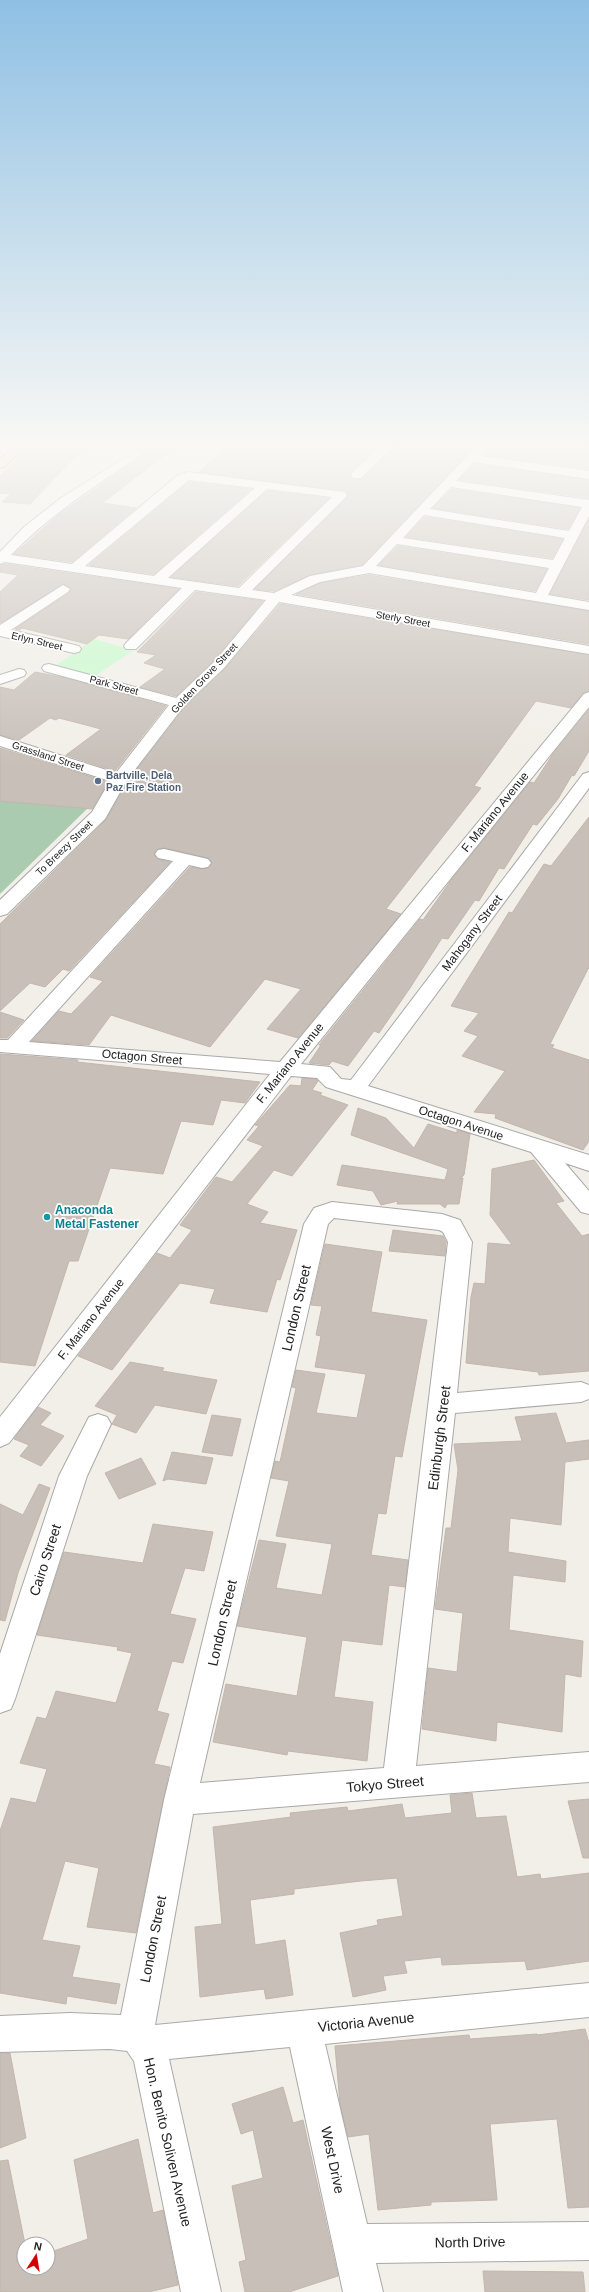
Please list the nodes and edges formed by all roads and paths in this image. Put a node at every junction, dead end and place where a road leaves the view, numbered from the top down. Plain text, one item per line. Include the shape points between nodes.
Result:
1 (92, 554) edge
2 (187, 554) edge
3 (281, 554) edge
4 (381, 554) edge
5 (485, 554) edge
6 (563, 554) edge
7 (1, 559) edge
8 (557, 565) junction
9 (75, 568) junction
10 (369, 569) junction
11 (158, 580) junction
12 (192, 585) junction
13 (63, 589) dead end
14 (242, 592) junction
15 (276, 598) junction
16 (540, 598) junction
17 (589, 606) edge
18 (0, 632) edge
19 (131, 646) dead end
20 (74, 650) dead end
21 (589, 650) edge
22 (49, 668) dead end
23 (19, 673) dead end
24 (0, 680) edge
25 (589, 697) edge
26 (179, 703) junction
27 (0, 741) edge
28 (589, 777) edge
29 (120, 779) junction
30 (164, 854) dead end
31 (0, 910) edge
32 (6, 1047) edge
33 (290, 1069) junction
34 (355, 1089) junction
35 (540, 1149) junction
36 (589, 1163) edge
37 (589, 1206) edge
38 (322, 1214) joint
39 (581, 1392) dead end
40 (444, 1404) junction
41 (98, 1424) dead end
42 (0, 1436) edge
43 (0, 1699) edge
44 (589, 1767) edge
45 (398, 1782) junction
46 (180, 1800) junction
47 (589, 2000) edge
48 (304, 2028) junction
49 (0, 2034) edge
50 (139, 2040) junction
51 (589, 2241) edge
52 (352, 2244) junction
53 (201, 2292) edge
54 (363, 2292) edge

1 - 9 street
2 - 11 street
3 - 14 street
4 - 10 street
5 - 8 street
6 - 8 street
7 - 9 street, Sterly Street
8 - 16 street
9 - 11 street, Sterly Street
10 - 15 street via 315,579
10 - 16 street
11 - 12 street, Sterly Street
12 - 14 street, Sterly Street
12 - 19 street
13 - 18 street
14 - 15 street, Sterly Street
15 - 21 street, Sterly Street
15 - 26 street, Golden Grove Street via 218,665
16 - 17 street
18 - 20 street, Erlyn Street
22 - 26 street, Park Street
23 - 24 street
25 - 33 street, F. Mariano Avenue
26 - 29 street, Golden Grove Street
27 - 29 street, Grassland Street
28 - 34 street, Mahogany Street
29 - 31 street, To Breezy Street via 99,815
30 - 32 street via 194,861
32 - 33 street, Octagon Street
33 - 34 street, Octagon Avenue via 314,1082 333,1082
33 - 42 street, F. Mariano Avenue
34 - 35 street, Octagon Avenue
35 - 36 street, Octagon Avenue
35 - 37 street
38 - 40 street, Edinburgh Street via 342,1210 442,1222 452,1226 460,1242
38 - 46 street, London Street via 316,1224
39 - 40 street
40 - 45 street, Edinburgh Street
41 - 43 street, Cairo Street via 73,1476
44 - 45 street, Tokyo Street
45 - 46 street, Tokyo Street
46 - 50 street, London Street
47 - 48 street, Victoria Avenue
48 - 50 street, Victoria Avenue
48 - 52 street, West Drive
49 - 50 street via 108,2031
50 - 53 street, Hon. Benito Soliven Avenue via 151,2058
51 - 52 street, North Drive
52 - 54 street, West Drive

